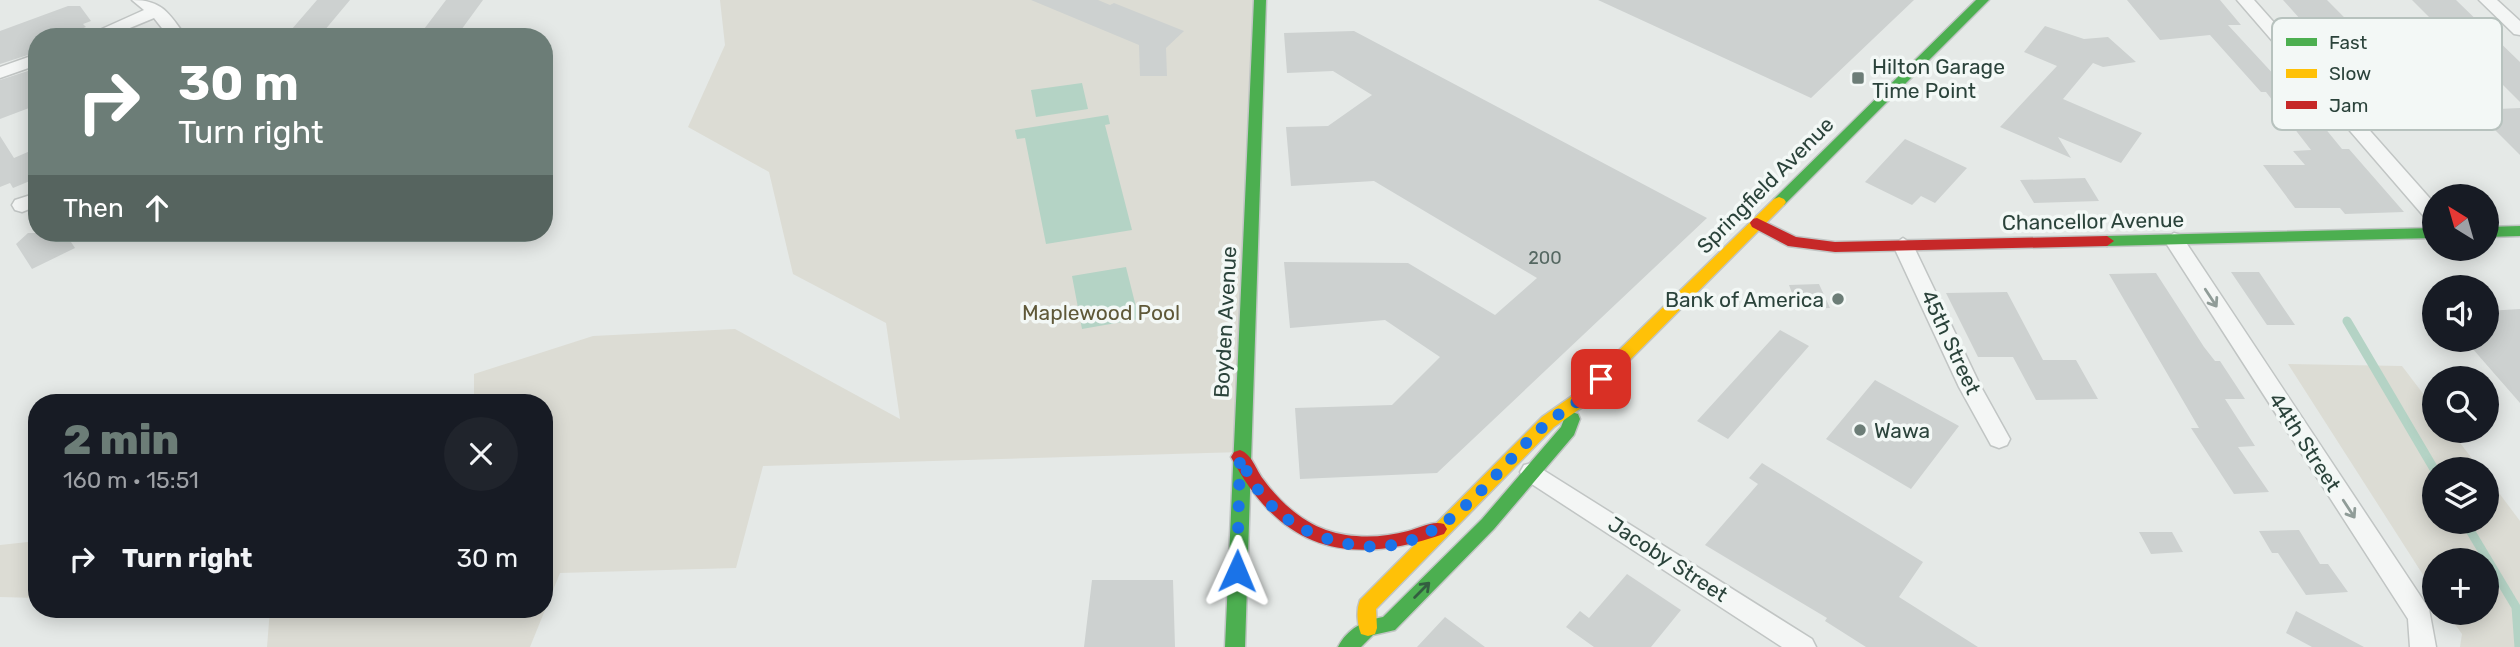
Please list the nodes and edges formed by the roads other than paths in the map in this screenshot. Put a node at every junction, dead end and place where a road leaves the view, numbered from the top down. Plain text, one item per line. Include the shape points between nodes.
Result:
1 (140, 0) edge
2 (1260, 0) edge
3 (1983, 0) edge
4 (2245, 0) edge
5 (2487, 0) edge
6 (157, 11) junction
7 (114, 28) edge
8 (171, 28) edge
9 (2520, 30) edge
10 (2272, 31) edge
11 (28, 62) edge
12 (0, 73) edge
13 (2359, 130) edge
14 (2422, 201) edge
15 (1757, 223) junction
16 (2499, 232) edge
17 (2520, 232) edge
18 (2422, 233) edge
19 (2174, 240) junction
20 (1903, 245) junction
21 (1578, 401) junction
22 (1999, 439) dead end
23 (1240, 457) junction
24 (1532, 472) junction
25 (1464, 509) junction
26 (1368, 628) junction
27 (1235, 647) edge
28 (1348, 647) edge
29 (1803, 647) edge
30 (2423, 647) edge

1 - 6 street
2 - 23 main road, Boyden Avenue
3 - 15 main road, Springfield Avenue
4 - 10 street
5 - 9 street
6 - 7 street
6 - 8 street
11 - 12 street
13 - 14 street
15 - 20 main road, Chancellor Avenue via 1794,242 1835,247
15 - 21 main road, Springfield Avenue
16 - 17 main road
18 - 19 main road, Chancellor Avenue
19 - 20 main road, Chancellor Avenue
19 -> 30 street, 44th Street via 2420,617
20 - 22 street, 45th Street
21 - 24 main road, Springfield Avenue via 1568,430
21 - 25 main road, Springfield Avenue via 1548,422
23 - 25 main road via 1265,501 1286,519 1339,543 1369,548 1418,539
23 - 27 main road, Boyden Avenue
26 -> 24 main road, Springfield Avenue via 1388,624 1488,524
24 - 29 street, Jacoby Street
25 - 26 main road, Springfield Avenue via 1367,607
26 - 28 main road, Springfield Avenue

